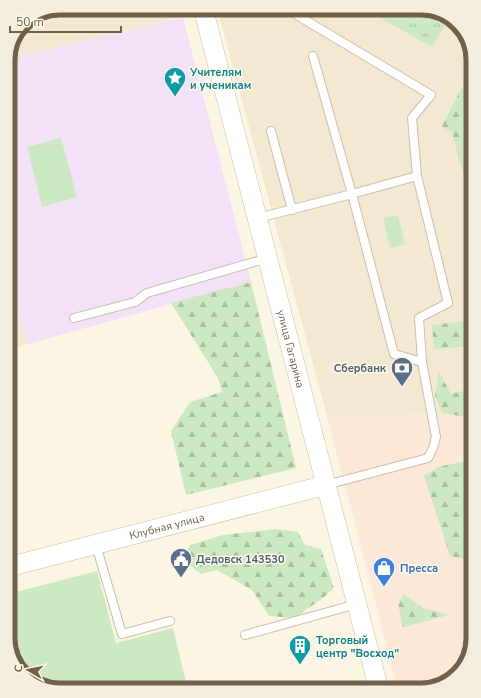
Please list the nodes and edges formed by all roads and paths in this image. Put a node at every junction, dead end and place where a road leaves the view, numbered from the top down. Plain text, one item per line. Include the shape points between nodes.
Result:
1 (209, 15) edge
2 (297, 15) edge
3 (313, 56) dead end
4 (271, 131) dead end
5 (417, 176) junction
6 (352, 194) junction
7 (292, 210) junction
8 (258, 218) junction
9 (268, 258) junction
10 (74, 318) dead end
11 (422, 362) junction
12 (326, 485) junction
13 (96, 545) junction
14 (15, 565) edge
15 (357, 604) junction
16 (170, 621) dead end
17 (245, 635) dead end
18 (377, 683) edge

1 - 8 street, улица Гагарина
2 - 5 lane via 431,95 412,118
3 - 6 lane
4 - 7 lane
5 - 6 lane
5 - 11 lane via 448,303 419,318
6 - 7 lane
6 - 11 lane via 394,354
7 - 8 lane
8 - 9 street, улица Гагарина
9 - 10 lane via 147,293 135,302
9 - 12 street, улица Гагарина
11 - 12 lane via 436,437 434,448 428,458
12 - 13 street, Клубная улица
12 - 15 street, улица Гагарина
13 - 14 street, Клубная улица
13 - 16 lane via 122,634
15 - 17 lane
15 - 18 street, улица Гагарина

